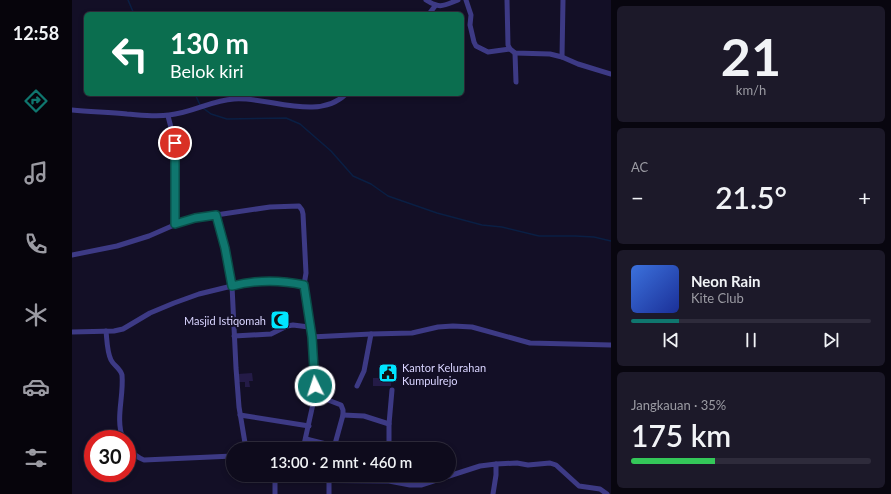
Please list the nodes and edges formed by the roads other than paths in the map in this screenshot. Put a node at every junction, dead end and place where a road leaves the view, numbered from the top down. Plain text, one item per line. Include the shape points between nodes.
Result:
1 (426, 0) edge
2 (458, 0) edge
3 (466, 0) edge
4 (507, 0) edge
5 (563, 0) edge
6 (450, 2) edge
7 (435, 6) junction
8 (430, 12) edge
9 (510, 49) junction
10 (516, 53) junction
11 (562, 56) junction
12 (611, 74) edge
13 (516, 82) dead end
14 (344, 96) edge
15 (72, 110) edge
16 (168, 116) junction
17 (216, 215) junction
18 (175, 224) junction
19 (72, 256) edge
20 (304, 285) junction
21 (232, 286) junction
22 (309, 327) junction
23 (106, 331) junction
24 (72, 332) edge
25 (370, 334) junction
26 (234, 336) junction
27 (312, 337) junction
28 (611, 345) edge
29 (358, 386) dead end
30 (392, 390) dead end
31 (315, 395) junction
32 (240, 415) junction
33 (343, 415) junction
34 (389, 424) junction
35 (309, 426) junction
36 (120, 430) edge
37 (306, 439) junction
38 (245, 442) edge
39 (305, 442) edge
40 (389, 442) edge
41 (226, 456) edge
42 (136, 457) edge
43 (496, 464) junction
44 (456, 474) edge
45 (275, 482) edge
46 (329, 482) edge
47 (401, 482) edge
48 (430, 482) edge
49 (276, 494) edge
50 (329, 494) edge
51 (493, 494) edge
52 (607, 494) edge

1 - 7 street
2 - 6 street
3 - 9 street via 476,46 488,52
4 - 9 street
5 - 11 street
6 - 7 street via 443,6
7 - 8 street
9 - 10 street
10 - 11 street
10 - 13 street
11 - 12 street
14 - 16 street via 334,103 310,107 235,98
15 - 16 street
16 - 18 street via 175,143
17 - 18 street
17 - 20 street via 270,207 299,206 303,214 306,273
17 - 21 street
18 - 19 street via 117,246
20 - 21 street via 257,282
20 - 22 street
21 - 23 street via 174,303 123,329
21 - 26 street
22 - 26 street via 293,325 271,334
22 - 27 street
23 - 24 street
23 - 36 street via 110,356 122,375
25 - 27 street
25 - 28 street via 412,333 438,327 463,326 530,343
25 - 29 street via 364,371
26 - 32 street
27 - 31 street
30 - 34 street
31 - 33 street via 341,405
31 - 35 street
32 - 35 street
32 - 38 street
33 - 34 street via 364,416
33 - 37 street via 335,444
34 - 40 street
35 - 37 street
37 - 39 street
41 - 42 street via 144,460
43 - 44 street
43 - 51 street
43 - 52 street via 550,463 556,465 578,486 600,489
45 - 49 street
46 - 50 street
47 - 48 street via 410,485

